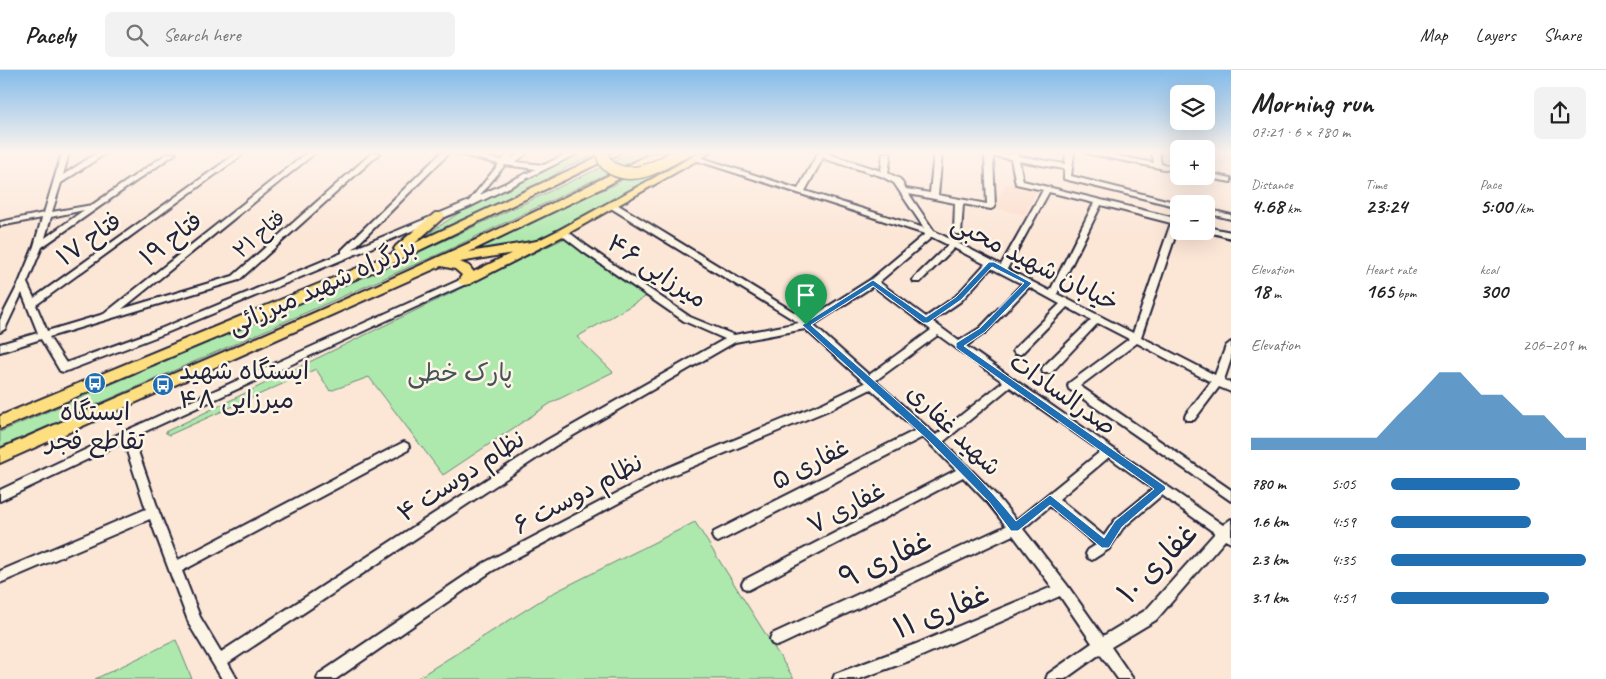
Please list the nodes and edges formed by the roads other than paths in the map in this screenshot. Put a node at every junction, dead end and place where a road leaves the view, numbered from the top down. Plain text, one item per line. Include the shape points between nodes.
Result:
1 (130, 181) edge
2 (202, 181) edge
3 (276, 181) edge
4 (345, 181) edge
5 (417, 181) edge
6 (490, 181) edge
7 (515, 181) edge
8 (556, 181) edge
9 (607, 181) edge
10 (655, 181) edge
11 (770, 181) edge
12 (807, 181) edge
13 (897, 181) edge
14 (935, 181) edge
15 (990, 181) edge
16 (1019, 181) edge
17 (1085, 181) edge
18 (56, 182) edge
19 (1047, 189) junction
20 (801, 191) junction
21 (905, 191) junction
22 (934, 196) junction
23 (959, 201) junction
24 (1098, 202) junction
25 (1170, 203) edge
26 (469, 204) junction
27 (612, 205) junction
28 (93, 206) junction
29 (1215, 213) edge
30 (47, 215) junction
31 (439, 216) junction
32 (1231, 217) edge
33 (1170, 219) edge
34 (0, 224) edge
35 (1215, 231) edge
36 (563, 232) junction
37 (958, 232) dead end
38 (931, 233) junction
39 (1231, 235) edge
40 (1170, 240) edge
41 (954, 244) junction
42 (536, 245) junction
43 (38, 246) junction
44 (340, 256) junction
45 (384, 262) junction
46 (437, 263) junction
47 (991, 263) junction
48 (1003, 269) junction
49 (918, 280) dead end
50 (465, 281) junction
51 (873, 282) junction
52 (23, 283) junction
53 (1028, 283) junction
54 (1052, 295) junction
55 (1066, 303) junction
56 (32, 304) junction
57 (103, 319) junction
58 (1097, 319) junction
59 (926, 321) junction
60 (806, 325) junction
61 (0, 329) edge
62 (938, 330) junction
63 (44, 336) junction
64 (734, 339) junction
65 (1136, 339) junction
66 (959, 346) junction
67 (1231, 346) edge
68 (0, 348) edge
69 (1018, 351) dead end
70 (1047, 370) dead end
71 (1218, 381) junction
72 (871, 382) junction
73 (1010, 382) junction
74 (1231, 388) edge
75 (58, 398) junction
76 (0, 417) edge
77 (1190, 417) dead end
78 (0, 423) edge
79 (70, 427) junction
80 (924, 431) junction
81 (127, 435) junction
82 (936, 442) junction
83 (404, 447) dead end
84 (1108, 452) junction
85 (0, 456) edge
86 (0, 464) edge
87 (965, 470) junction
88 (1161, 489) junction
89 (0, 496) edge
90 (1231, 496) edge
91 (1050, 499) junction
92 (154, 512) junction
93 (1015, 528) junction
94 (1229, 531) edge
95 (718, 536) dead end
96 (1105, 545) junction
97 (1092, 554) dead end
98 (175, 568) junction
99 (0, 577) edge
100 (748, 584) dead end
101 (1062, 589) junction
102 (778, 639) dead end
103 (1101, 645) junction
104 (219, 661) junction
105 (230, 679) edge
106 (324, 679) edge
107 (840, 679) edge
108 (1053, 679) edge
109 (1126, 679) edge

1 - 28 street
2 - 56 street, فتاح ۱۷
3 - 57 street, فتاح ۱۹
4 - 57 street, فتاح ۲۱ via 236,278
5 - 44 street
6 - 26 street
7 - 26 street
8 - 45 highway, بزرگراه شهید میرزائی
9 - 46 highway, بزرگراه شهید میرزائی
10 - 27 main road
11 - 20 street, خیابان شهید محبی
12 - 20 street
13 - 21 street
14 - 22 street
15 - 23 street via 991,207
16 - 19 street
17 - 25 street
18 - 30 street
19 - 24 street
19 - 48 street
20 - 38 street, خیابان شهید محبی
21 - 22 street
21 - 38 street
22 - 23 street
23 - 37 street
24 - 33 street
24 - 54 street
26 - 31 street
27 - 36 main road
27 - 60 street, شهید غفاری
28 - 30 street
28 - 43 street
29 - 32 street
30 - 34 street
30 - 43 street
31 - 44 street
31 - 45 highway
35 - 39 street
36 - 42 main road
36 - 64 street, میرزایی ۴۶ via 687,319
38 - 41 street, خیابان شهید محبی
38 - 51 street
40 - 65 street
41 - 47 street, خیابان شهید محبی
41 - 49 street
42 - 46 highway
42 - 50 main road
43 - 52 street
44 - 63 street via 163,332 64,368
45 - 75 highway, بزرگراه شهید میرزائی
46 - 50 highway via 466,269 469,275
46 - 79 highway, بزرگراه شهید میرزائی
47 - 48 street, خیابان شهید محبی
47 - 59 street via 958,299
48 - 53 street, خیابان شهید محبی
50 - 81 street
51 - 59 street, صدرالسادات
51 - 60 street
52 - 56 street
52 - 61 street
53 - 54 street, خیابان شهید محبی
53 - 66 street via 983,330
54 - 55 street, خیابان شهید محبی
55 - 58 street, خیابان شهید محبی
55 - 69 street
56 - 63 street
57 - 63 street
58 - 65 street, خیابان شهید محبی
58 - 70 street
59 - 62 street, صدرالسادات
60 - 64 street, نظام دوست ۴
60 - 72 street, شهید غفاری
62 - 66 street, صدرالسادات
62 - 72 street, نظام دوست ۶
63 - 68 street
64 - 104 street, نظام دوست ۴ via 551,444
65 - 71 street, خیابان شهید محبی
65 - 90 street via 1073,386
66 - 73 street, صدرالسادات
67 - 71 street
71 - 74 street, خیابان شهید محبی
71 - 77 street
72 - 80 street, شهید غفاری
72 - 106 street, نظام دوست ۶ via 827,406 661,475 488,567
73 - 82 street
73 - 84 street, صدرالسادات
75 - 76 highway
75 - 78 highway, بزرگراه شهید میرزائی
79 - 85 highway, بزرگراه شهید میرزائی
79 - 86 highway
80 - 82 street, شهید غفاری
80 - 95 street, غفاری ۵
81 - 89 street
81 - 92 street
82 - 87 street, شهید غفاری
83 - 98 street
84 - 88 street, صدرالسادات
84 - 91 street, غفاری ۹
87 - 93 street, شهید غفاری
87 - 100 street, غفاری ۷
88 - 94 street, صدرالسادات
88 - 96 street via 1119,524
91 - 93 street, غفاری ۹
91 - 96 street
92 - 98 street
92 - 99 street
93 - 101 street, شهید غفاری
93 - 102 street, غفاری ۹
94 - 103 street, غفاری ۱۰ via 1151,615
96 - 97 street
98 - 104 street via 195,621
101 - 103 street, شهید غفاری
101 - 107 street, غفاری ۱۱ via 917,651
103 - 108 street, غفاری ۱۰
103 - 109 street, شهید غفاری
104 - 105 street

